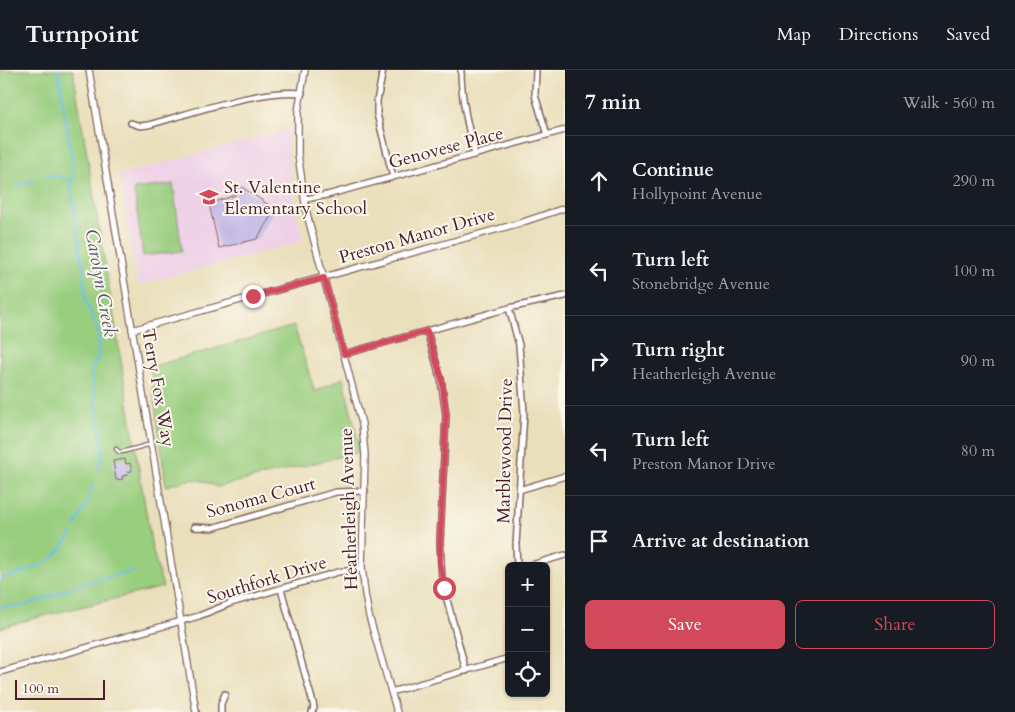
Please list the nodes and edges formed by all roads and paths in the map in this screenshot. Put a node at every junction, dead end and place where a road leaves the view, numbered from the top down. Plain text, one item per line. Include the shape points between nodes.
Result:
1 (89, 70) edge
2 (305, 70) edge
3 (383, 70) edge
4 (461, 70) edge
5 (536, 70) edge
6 (302, 93) junction
7 (131, 123) dead end
8 (565, 130) edge
9 (547, 136) junction
10 (475, 155) junction
11 (394, 177) junction
12 (305, 199) junction
13 (565, 208) edge
14 (324, 278) junction
15 (565, 296) edge
16 (509, 308) junction
17 (132, 330) junction
18 (427, 331) junction
19 (344, 354) junction
20 (152, 444) junction
21 (116, 449) dead end
22 (565, 476) edge
23 (520, 490) junction
24 (364, 491) junction
25 (194, 527) dead end
26 (565, 555) edge
27 (518, 562) edge
28 (541, 562) edge
29 (362, 569) junction
30 (281, 589) junction
31 (181, 620) junction
32 (505, 659) edge
33 (466, 671) junction
34 (0, 672) edge
35 (391, 692) junction
36 (225, 694) dead end
37 (196, 712) edge
38 (221, 712) edge
39 (312, 712) edge
40 (397, 712) edge

1 - 17 street, Terry Fox Way
2 - 6 street, Heatherleigh Avenue
3 - 11 street via 377,114
4 - 10 street via 461,88
5 - 9 street via 536,95
6 - 7 street via 285,91 250,97 148,125
6 - 12 street, Heatherleigh Avenue via 298,112 298,154
8 - 9 street, Genovese Place
9 - 10 street, Genovese Place
10 - 11 street, Genovese Place
11 - 12 street, Genovese Place
12 - 14 street, Heatherleigh Avenue
13 - 14 street, Preston Manor Drive
14 - 17 street, Preston Manor Drive
14 - 19 street, Heatherleigh Avenue
15 - 16 street
16 - 18 street
16 - 23 street, Marblewood Drive via 519,345 524,413
17 - 20 street, Terry Fox Way
18 - 19 street
18 - 33 street via 442,380 446,415 440,541 442,582
19 - 24 street, Heatherleigh Avenue via 363,429
20 - 21 lane via 119,452
20 - 31 street, Terry Fox Way
22 - 23 street
23 - 27 street, Marblewood Drive
24 - 25 street, Sonoma Court via 336,492 212,528
24 - 29 street, Heatherleigh Avenue
26 - 28 street
29 - 30 street, Southfork Drive via 338,572
29 - 35 street, Heatherleigh Avenue via 369,616
30 - 31 street, Southfork Drive
30 - 39 street via 313,703
31 - 34 street, Southfork Drive
31 - 37 street, Terry Fox Way
32 - 33 street
33 - 35 street
35 - 40 street, Heatherleigh Avenue
36 - 38 street

